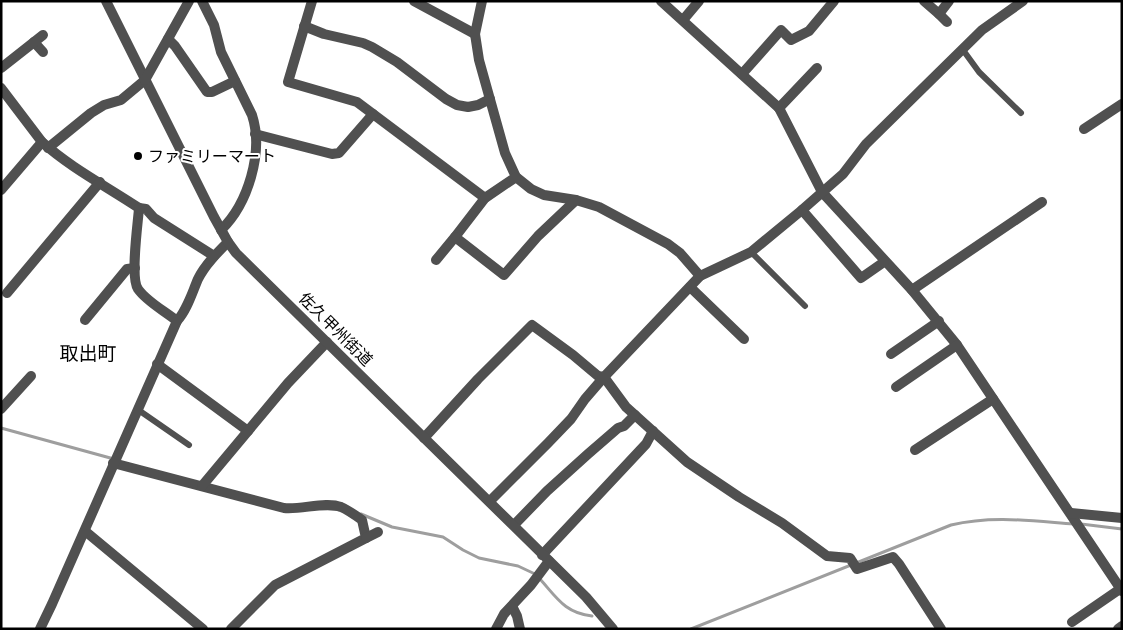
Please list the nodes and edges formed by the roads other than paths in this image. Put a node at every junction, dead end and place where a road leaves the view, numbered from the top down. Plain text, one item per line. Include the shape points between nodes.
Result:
1 (106, 1) edge
2 (189, 1) edge
3 (202, 1) edge
4 (312, 1) edge
5 (414, 1) edge
6 (482, 1) edge
7 (661, 1) edge
8 (699, 1) edge
9 (834, 1) edge
10 (924, 1) edge
11 (949, 1) edge
12 (1023, 1) edge
13 (938, 14) junction
14 (682, 20) junction
15 (947, 22) dead end
16 (304, 26) junction
17 (475, 34) junction
18 (44, 36) dead end
19 (168, 39) junction
20 (34, 42) junction
21 (963, 50) junction
22 (42, 52) dead end
23 (1, 68) edge
24 (817, 68) dead end
25 (742, 74) junction
26 (145, 80) junction
27 (236, 81) junction
28 (1, 88) edge
29 (490, 99) junction
30 (1122, 104) edge
31 (779, 108) junction
32 (1021, 113) dead end
33 (373, 114) junction
34 (1084, 128) dead end
35 (255, 134) junction
36 (45, 145) junction
37 (516, 176) junction
38 (100, 182) junction
39 (1, 190) edge
40 (822, 192) junction
41 (485, 198) junction
42 (576, 200) junction
43 (1042, 202) dead end
44 (139, 208) junction
45 (802, 210) junction
46 (221, 230) junction
47 (455, 237) junction
48 (228, 242) junction
49 (751, 252) junction
50 (214, 256) junction
51 (436, 260) dead end
52 (884, 262) junction
53 (135, 268) junction
54 (700, 276) junction
55 (690, 287) junction
56 (912, 290) junction
57 (7, 293) dead end
58 (806, 306) dead end
59 (85, 320) dead end
60 (177, 321) junction
61 (939, 321) junction
62 (744, 339) dead end
63 (327, 342) junction
64 (957, 345) junction
65 (891, 354) dead end
66 (157, 364) junction
67 (31, 376) dead end
68 (604, 377) junction
69 (896, 386) dead end
70 (993, 399) junction
71 (1, 409) edge
72 (137, 409) junction
73 (635, 414) junction
74 (248, 431) junction
75 (653, 431) junction
76 (424, 438) junction
77 (189, 445) dead end
78 (915, 450) dead end
79 (114, 460) junction
80 (203, 484) junction
81 (490, 501) junction
82 (1122, 518) edge
83 (1076, 522) junction
84 (514, 525) junction
85 (85, 531) junction
86 (378, 532) dead end
87 (366, 538) junction
88 (546, 558) junction
89 (1121, 590) edge
90 (512, 606) junction
91 (1072, 622) dead end
92 (1122, 626) edge
93 (40, 629) edge
94 (203, 629) edge
95 (232, 629) edge
96 (496, 629) edge
97 (520, 629) edge
98 (613, 629) edge
99 (941, 629) edge
100 (1118, 629) edge

1 - 26 street, 佐久甲州街道
2 - 19 street
3 - 27 street
4 - 16 street
5 - 17 street
6 - 17 street
7 - 14 street
8 - 14 street
9 - 25 street via 809,31 791,40 781,30
10 - 13 street
11 - 13 street
12 - 21 street via 982,30
13 - 15 street
14 - 25 street
16 - 29 street via 372,47 457,105 473,106
16 - 33 street via 288,82 357,102
17 - 29 street
18 - 20 street
19 - 26 street
19 - 27 street via 207,92
20 - 22 street
20 - 23 street
21 - 32 lane via 979,72
21 - 40 street via 866,144 843,174
24 - 31 street
25 - 31 street
26 - 36 street via 121,100 104,105
26 - 46 street, 佐久甲州街道
27 - 35 street via 252,115
28 - 36 street
29 - 37 street via 505,153
30 - 34 street
31 - 40 street
33 - 35 street via 340,153 332,154
33 - 41 street
35 - 46 street via 251,180 244,198
36 - 38 street
36 - 39 street
37 - 41 street
37 - 42 street via 544,195
38 - 44 street
38 - 57 street
40 - 45 street
40 - 52 street
41 - 47 street
42 - 47 street via 504,275
42 - 54 street via 599,207 668,244
43 - 56 street
44 - 50 street via 146,209 154,218
44 - 53 street
45 - 49 street
45 - 52 street via 861,278
46 - 48 street, 佐久甲州街道
47 - 51 street
48 - 50 street
48 - 63 street, 佐久甲州街道
49 - 54 street
49 - 58 lane
50 - 60 street via 198,279
52 - 56 street
53 - 59 street via 127,269
53 - 60 street via 137,288
54 - 55 street
55 - 62 street
55 - 68 street
56 - 61 street
60 - 66 street
61 - 64 street
61 - 65 street
63 - 74 street
63 - 76 street, 佐久甲州街道
64 - 69 street
64 - 70 street
66 - 72 street
66 - 74 street
67 - 71 street
68 - 73 street
68 - 76 street via 598,376 532,325
68 - 81 street via 571,419
70 - 78 street
70 - 83 street
72 - 77 lane
72 - 79 street
73 - 75 street
73 - 84 street via 547,491
74 - 80 street
75 - 88 street via 646,444
75 - 99 street via 687,462 832,558 850,558 857,569 893,557
76 - 81 street, 佐久甲州街道
79 - 80 street
79 - 85 street
80 - 87 street via 284,508 340,506 362,520
81 - 84 street, 佐久甲州街道
82 - 83 street
83 - 89 street
84 - 88 street, 佐久甲州街道
85 - 93 street
85 - 94 street
86 - 87 street
87 - 95 street via 275,585
88 - 90 street via 531,585
88 - 98 street, 佐久甲州街道
89 - 91 street
90 - 96 street
90 - 97 street
92 - 100 street

